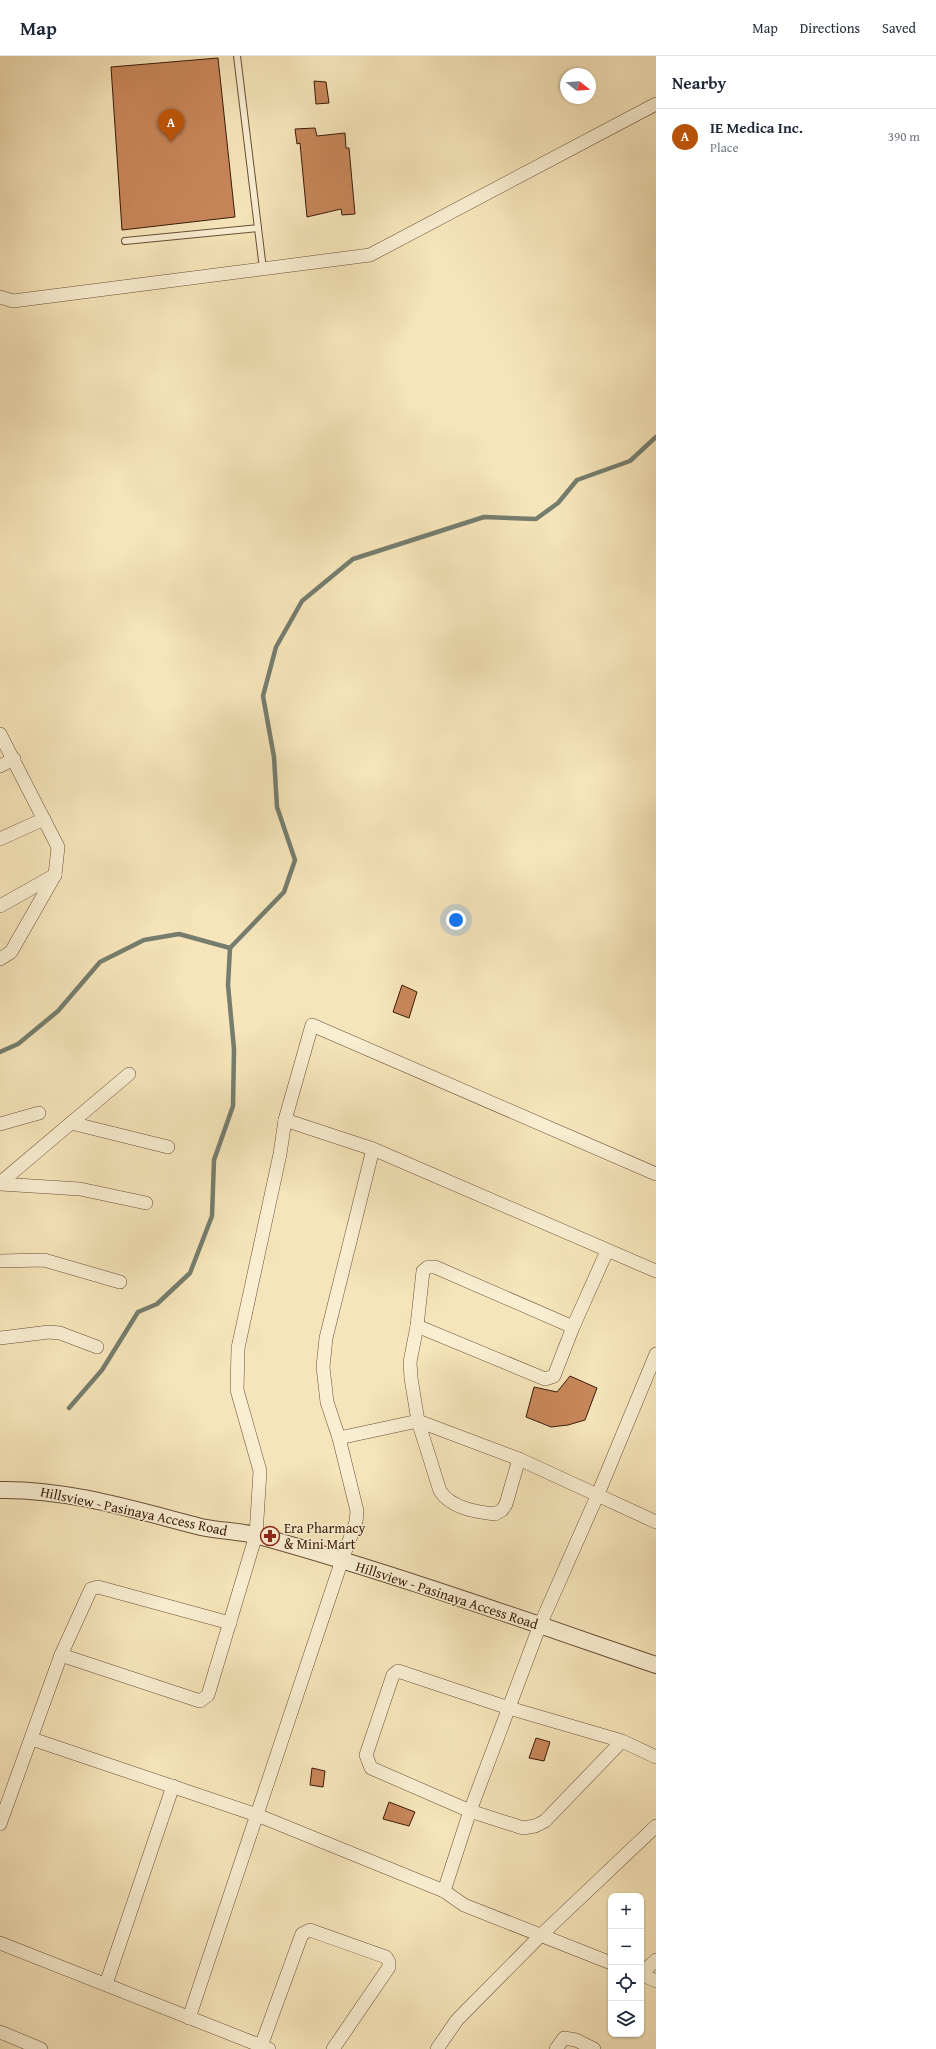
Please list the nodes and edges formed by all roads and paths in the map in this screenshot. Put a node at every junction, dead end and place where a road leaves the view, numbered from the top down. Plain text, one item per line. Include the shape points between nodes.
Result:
1 (237, 56) edge
2 (656, 104) edge
3 (258, 228) junction
4 (125, 241) dead end
5 (262, 269) junction
6 (0, 297) edge
7 (0, 734) edge
8 (14, 759) junction
9 (0, 766) edge
10 (44, 819) junction
11 (0, 839) edge
12 (55, 875) junction
13 (0, 906) edge
14 (0, 959) edge
15 (129, 1074) dead end
16 (39, 1113) dead end
17 (285, 1120) junction
18 (71, 1123) junction
19 (0, 1124) edge
20 (168, 1147) dead end
21 (373, 1148) junction
22 (656, 1174) edge
23 (0, 1183) edge
24 (146, 1203) dead end
25 (607, 1251) junction
26 (0, 1261) edge
27 (656, 1271) edge
28 (120, 1282) dead end
29 (417, 1326) junction
30 (573, 1327) junction
31 (0, 1338) edge
32 (96, 1347) dead end
33 (656, 1354) edge
34 (418, 1421) junction
35 (339, 1438) junction
36 (519, 1460) junction
37 (0, 1490) edge
38 (598, 1494) junction
39 (656, 1522) edge
40 (256, 1535) junction
41 (342, 1560) junction
42 (230, 1623) junction
43 (540, 1626) junction
44 (61, 1656) junction
45 (656, 1665) edge
46 (509, 1708) junction
47 (32, 1739) junction
48 (622, 1740) junction
49 (656, 1757) edge
50 (173, 1786) junction
51 (470, 1811) junction
52 (257, 1815) junction
53 (0, 1824) edge
54 (656, 1826) edge
55 (444, 1891) junction
56 (540, 1936) junction
57 (0, 1943) edge
58 (656, 1960) edge
59 (608, 1962) edge
60 (644, 1971) edge
61 (644, 1975) edge
62 (656, 1981) edge
63 (106, 1984) junction
64 (190, 2018) junction
65 (0, 2032) edge
66 (265, 2048) edge
67 (41, 2049) edge
68 (332, 2049) edge
69 (437, 2049) edge
70 (556, 2049) edge
71 (594, 2049) edge

1 - 3 lane
2 - 5 street via 370,255
3 - 4 lane
3 - 5 lane
5 - 6 street via 13,301
7 - 8 street
8 - 9 street
8 - 10 street
10 - 11 street
10 - 12 street via 58,847
12 - 13 street
12 - 14 street via 11,952
15 - 18 street
16 - 19 street
17 - 21 street
17 - 22 street via 312,1025
17 - 40 street via 238,1348 236,1390 260,1471
18 - 20 street
18 - 23 street
21 - 25 street
21 - 35 street via 323,1367 327,1402
23 - 24 street via 80,1189
25 - 27 street
25 - 30 street
26 - 28 street via 44,1260
29 - 30 street via 545,1380 554,1376
29 - 30 street via 423,1271 428,1267 435,1267
29 - 34 street via 410,1362
31 - 32 street via 49,1332
33 - 38 street
34 - 35 street
34 - 36 street
34 - 36 street via 440,1491 452,1504 486,1513 495,1514 502,1510
35 - 41 street via 357,1511 356,1522
36 - 38 street
37 - 40 street, Hillsview - Pasinaya Access Road via 70,1494 205,1528
38 - 39 street
38 - 43 street
40 - 41 street, Hillsview - Pasinaya Access Road
40 - 42 street
41 - 43 street, Hillsview - Pasinaya Access Road
41 - 52 street
42 - 44 street via 94,1587
42 - 44 street via 208,1695 200,1701
43 - 45 street, Hillsview - Pasinaya Access Road
43 - 46 street
44 - 47 street
46 - 48 street
46 - 51 street
46 - 51 street via 404,1672 398,1671 393,1675 366,1755 371,1768
47 - 50 street
47 - 53 street
48 - 49 street
48 - 51 street via 545,1821 535,1826 523,1828
50 - 52 street
50 - 63 street
51 - 55 street
52 - 55 street
52 - 64 street
54 - 56 street
55 - 56 street via 464,1905
56 - 59 street
56 - 69 street via 457,2020
57 - 63 street
58 - 60 street
61 - 62 street
63 - 64 street
64 - 66 street
65 - 67 street
66 - 68 street via 302,1934 310,1930 386,1957 389,1962 389,1967
70 - 71 street via 564,2038 570,2038

